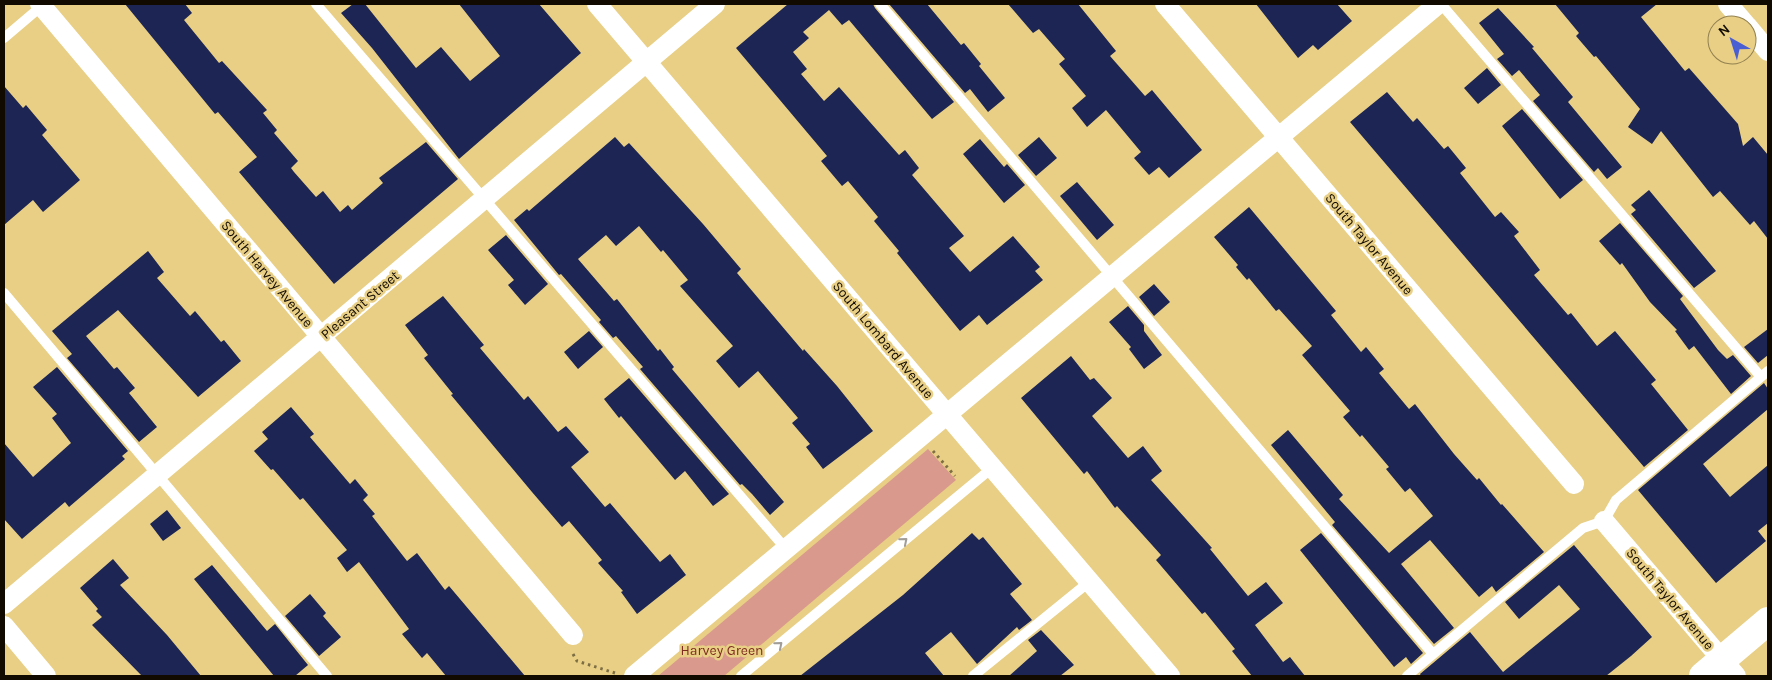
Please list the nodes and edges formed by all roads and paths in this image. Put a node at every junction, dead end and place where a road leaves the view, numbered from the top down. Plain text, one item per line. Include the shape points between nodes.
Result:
1 (316, 4) edge
2 (597, 4) edge
3 (715, 4) edge
4 (880, 4) edge
5 (1165, 4) edge
6 (1440, 4) edge
7 (1728, 4) edge
8 (42, 5) edge
9 (1738, 15) edge
10 (1757, 37) edge
11 (4, 38) edge
12 (1768, 51) edge
13 (646, 62) junction
14 (1278, 138) junction
15 (484, 200) junction
16 (1112, 276) junction
17 (4, 293) edge
18 (322, 338) junction
19 (1764, 374) edge
20 (947, 415) junction
21 (931, 449) dead end
22 (992, 468) junction
23 (157, 476) junction
24 (955, 476) dead end
25 (1574, 484) dead end
26 (1604, 521) junction
27 (786, 550) junction
28 (1089, 582) junction
29 (4, 604) edge
30 (1768, 621) edge
31 (4, 626) edge
32 (573, 635) dead end
33 (1433, 654) junction
34 (573, 655) dead end
35 (1720, 671) edge
36 (614, 672) dead end
37 (46, 676) edge
38 (327, 676) edge
39 (634, 676) edge
40 (741, 676) edge
41 (973, 676) edge
42 (1170, 676) edge
43 (1407, 676) edge

1 - 15 lane
2 - 13 street, South Lombard Avenue
3 - 13 street, Pleasant Street
4 - 16 lane
5 - 14 street, South Taylor Avenue
6 - 14 street
6 - 19 lane
7 - 9 street
8 - 11 lane
8 - 18 street, South Harvey Avenue
10 - 12 street
13 - 15 street, Pleasant Street
13 - 20 street, South Lombard Avenue
14 - 16 street
14 - 25 street, South Taylor Avenue
15 - 18 street, Pleasant Street
15 - 27 lane
16 - 20 street
16 - 33 lane
17 - 23 lane
18 - 23 street, Pleasant Street
18 - 32 street, South Harvey Avenue
19 - 26 lane via 1616,500
20 - 22 street, South Lombard Avenue
20 - 27 street
21 - 24 path
22 - 28 street, South Lombard Avenue
40 -> 22 lane
23 - 29 street, Pleasant Street
23 - 38 lane
26 - 33 lane via 1584,528
26 - 35 street, South Taylor Avenue
27 - 39 street
28 - 41 lane
28 - 42 street, South Lombard Avenue
30 - 35 street
31 - 37 street
33 - 43 lane
34 - 36 path via 577,661

